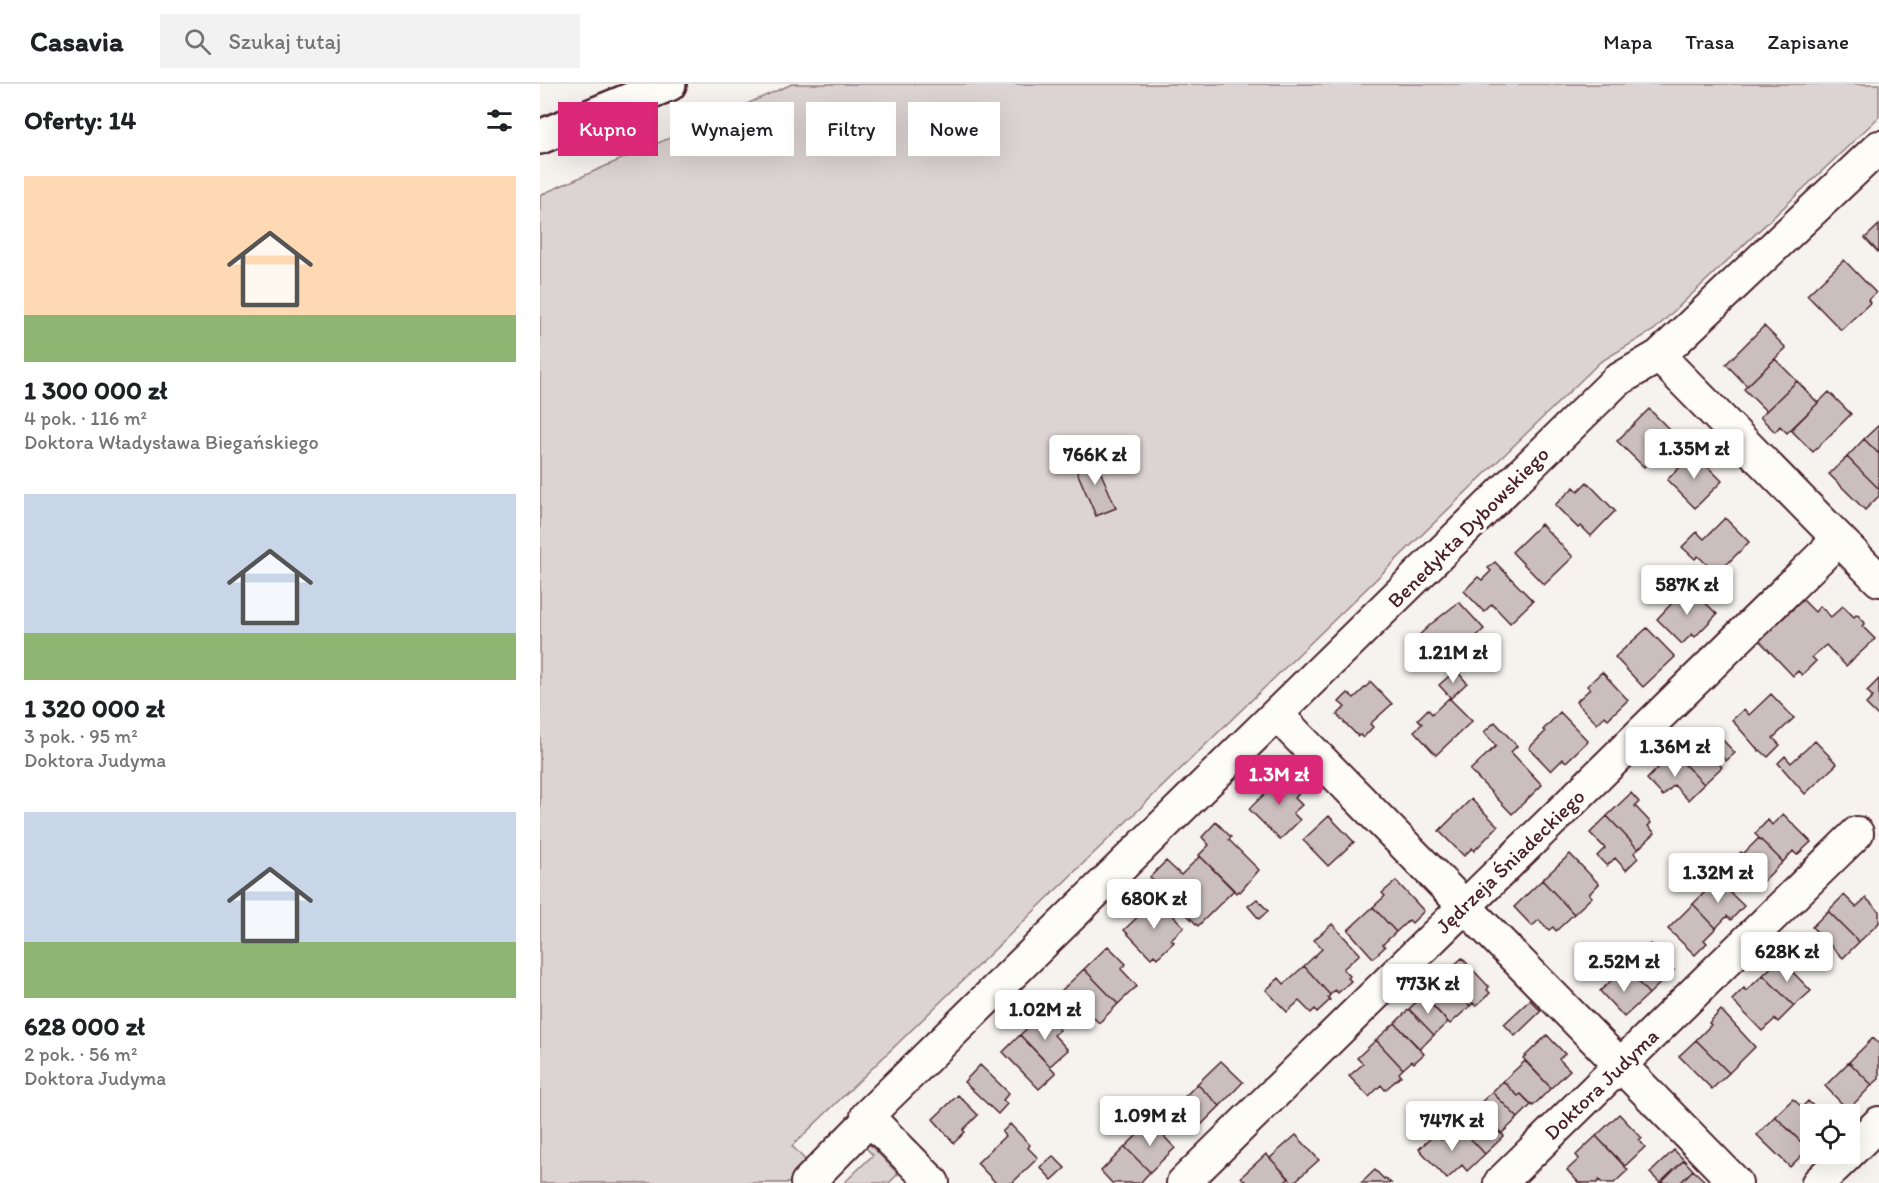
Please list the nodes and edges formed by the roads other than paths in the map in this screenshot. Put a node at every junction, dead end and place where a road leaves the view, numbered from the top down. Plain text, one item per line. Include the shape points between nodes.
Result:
1 (669, 84) edge
2 (540, 136) edge
3 (1879, 147) edge
4 (1659, 356) junction
5 (1839, 539) junction
6 (1875, 567) edge
7 (1277, 715) junction
8 (1857, 834) dead end
9 (1464, 906) junction
10 (1620, 1065) junction
11 (869, 1118) junction
12 (1879, 1123) edge
13 (1860, 1142) edge
14 (1838, 1164) edge
15 (807, 1183) edge
16 (933, 1183) edge
17 (1183, 1183) edge
18 (1500, 1183) edge
19 (1736, 1183) edge
20 (1818, 1183) edge

1 - 2 main road
3 - 4 street, Benedykta Dybowskiego
4 - 5 street
4 - 7 street, Benedykta Dybowskiego via 1616,381
5 - 6 street
5 - 9 street, Jędrzeja Śniadeckiego
7 - 9 street
7 - 11 street, Benedykta Dybowskiego
8 - 10 street, Doktora Judyma
9 - 10 street
9 - 17 street, Jędrzeja Śniadeckiego
10 - 18 street, Doktora Judyma
10 - 19 street
11 - 15 street, Benedykta Dybowskiego
11 - 16 street
12 - 13 street
14 - 20 street

